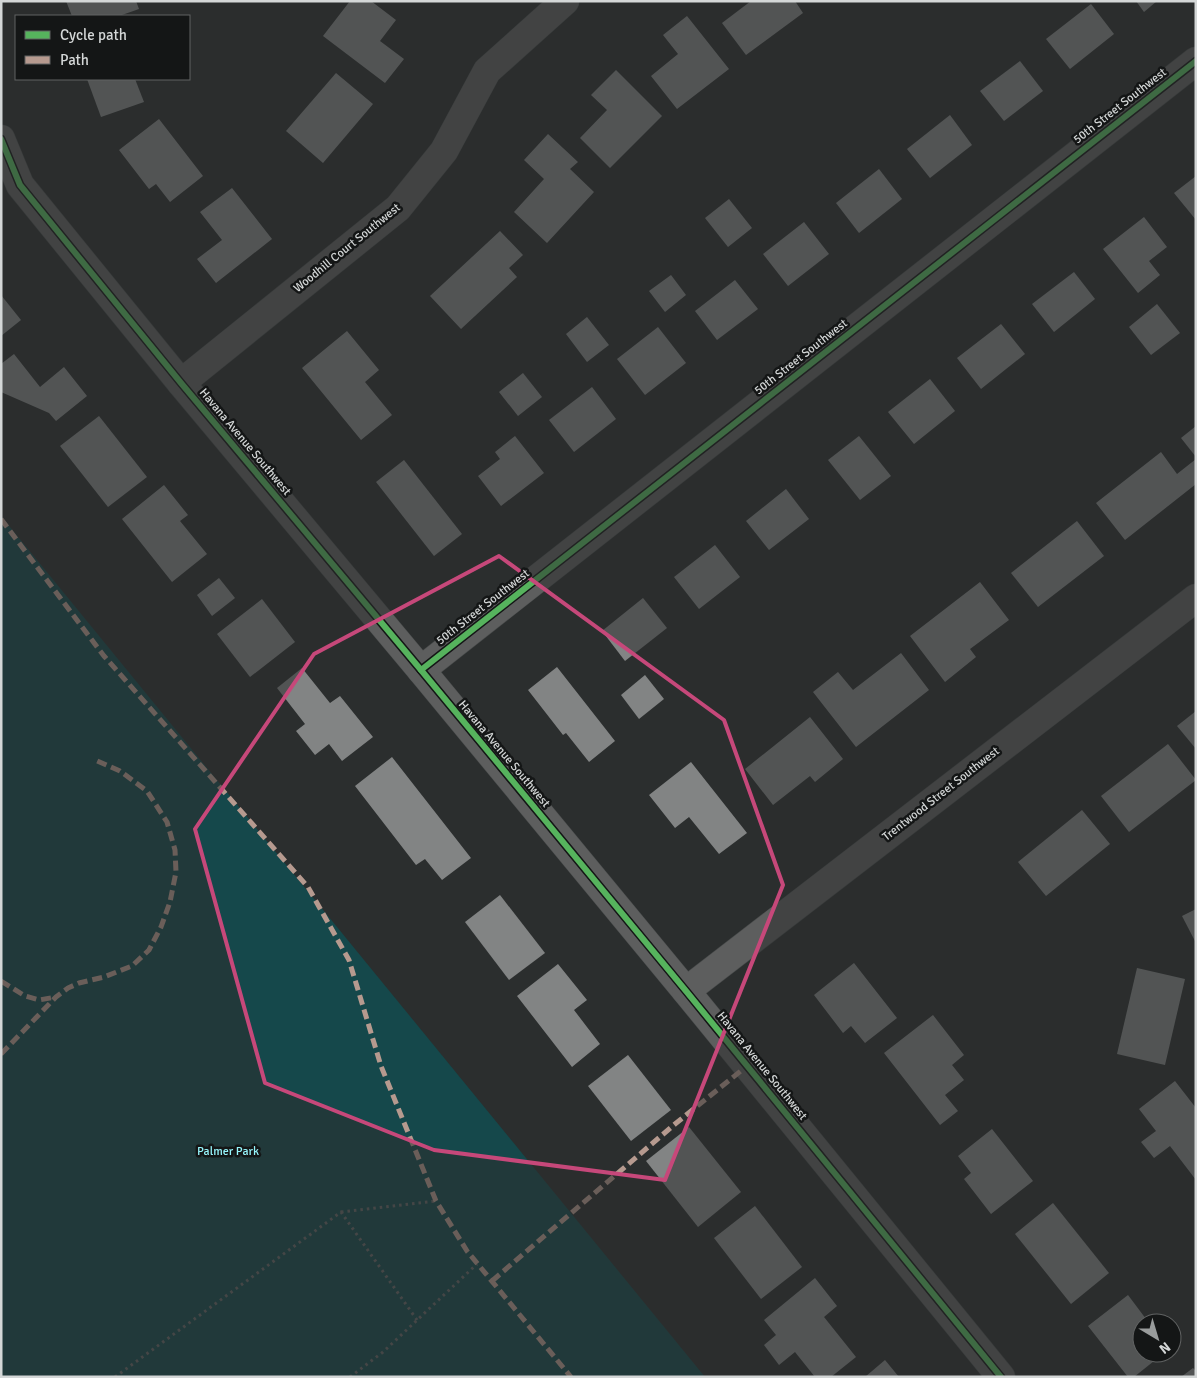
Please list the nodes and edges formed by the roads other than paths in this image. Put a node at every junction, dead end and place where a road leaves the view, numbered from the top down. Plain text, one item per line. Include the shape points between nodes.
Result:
1 (564, 1) edge
2 (1196, 61) edge
3 (1, 139) edge
4 (181, 383) junction
5 (1196, 598) edge
6 (421, 670) junction
7 (686, 991) junction
8 (1001, 1377) edge

1 - 4 street, Woodhill Court Southwest via 487,71 444,151 398,208
2 - 6 street, 50th Street Southwest
3 - 4 street, Havana Avenue Southwest via 20,184
4 - 6 street, Havana Avenue Southwest
5 - 7 street, Trentwood Street Southwest
6 - 7 street, Havana Avenue Southwest
7 - 8 street, Havana Avenue Southwest

